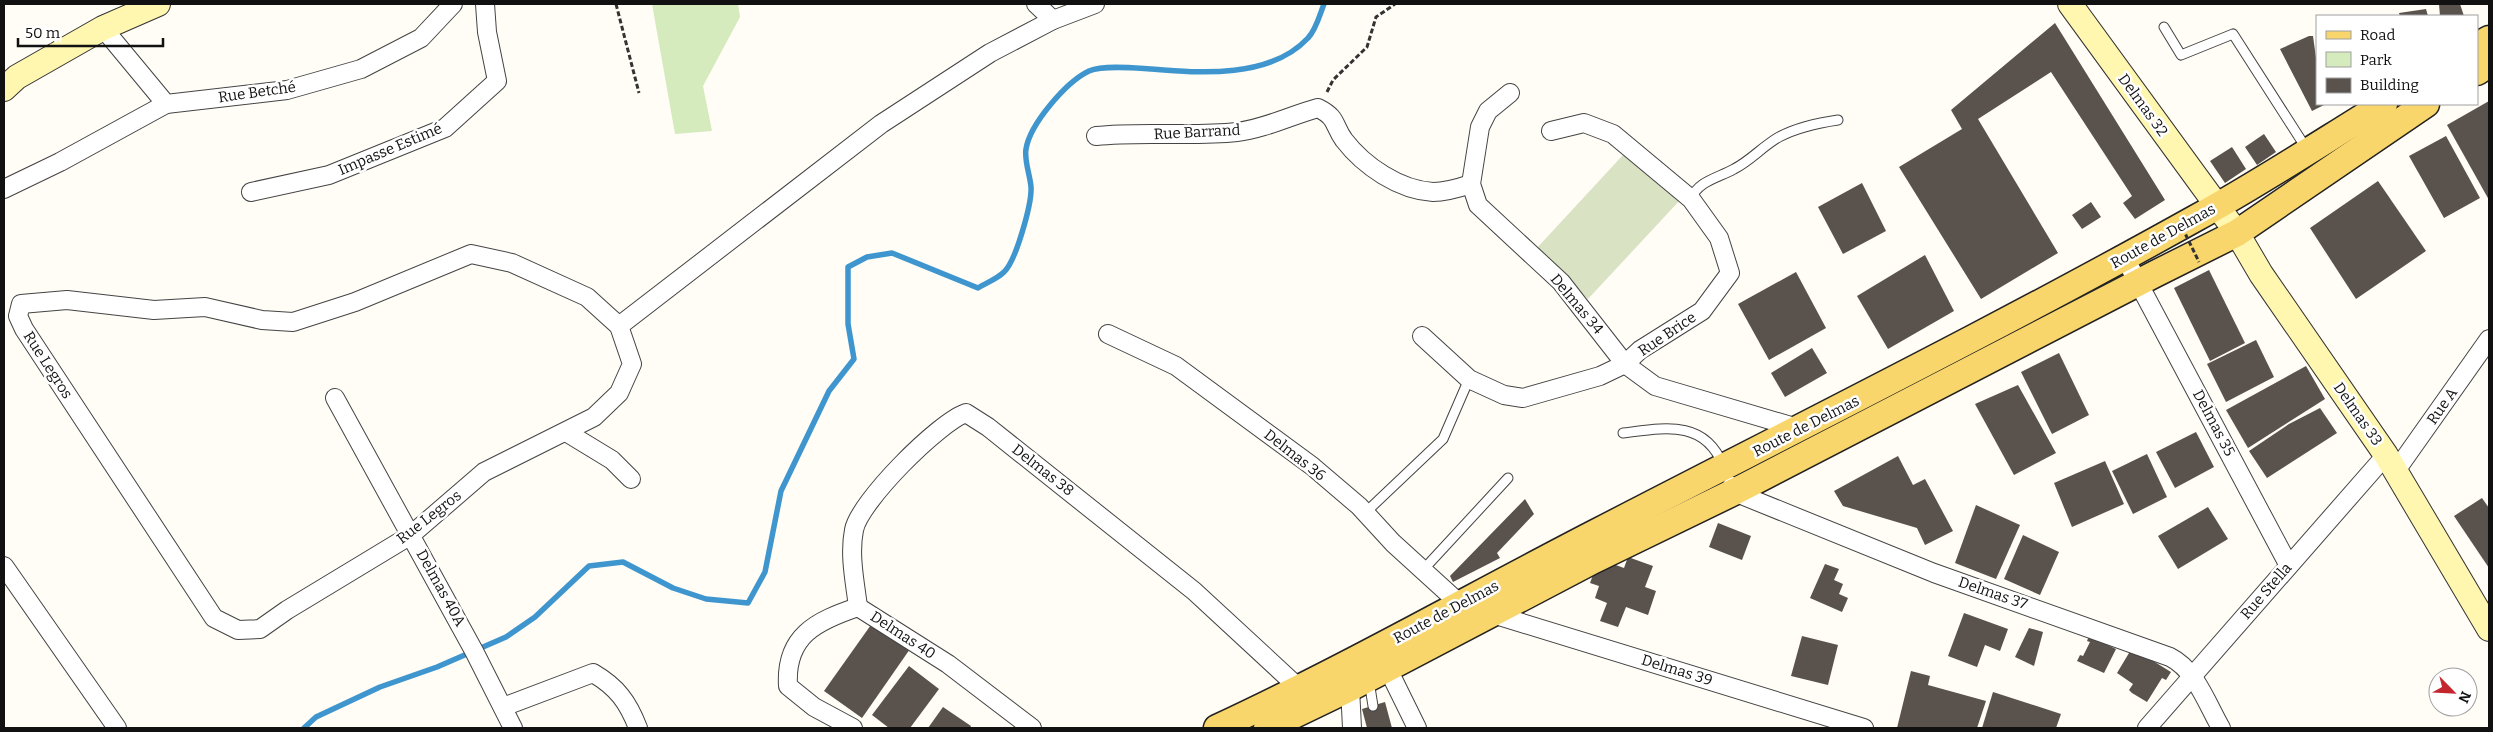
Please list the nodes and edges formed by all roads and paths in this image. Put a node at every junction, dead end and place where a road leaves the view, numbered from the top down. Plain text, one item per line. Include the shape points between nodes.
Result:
1 (158, 4) edge
2 (453, 4) edge
3 (484, 4) edge
4 (616, 4) edge
5 (1036, 4) edge
6 (1095, 4) edge
7 (1395, 4) edge
8 (2070, 4) edge
9 (1053, 20) junction
10 (2164, 27) dead end
11 (103, 28) junction
12 (2489, 39) edge
13 (2478, 45) edge
14 (2489, 64) edge
15 (2478, 71) edge
16 (4, 89) edge
17 (639, 93) dead end
18 (1510, 93) dead end
19 (166, 104) junction
20 (2382, 105) edge
21 (2425, 105) edge
22 (1326, 112) junction
23 (1838, 120) dead end
24 (1551, 132) dead end
25 (1096, 136) dead end
26 (2308, 151) junction
27 (2191, 171) junction
28 (1471, 184) junction
29 (4, 189) edge
30 (2243, 190) junction
31 (251, 192) dead end
32 (1691, 199) junction
33 (2197, 215) junction
34 (2237, 233) junction
35 (2201, 257) junction
36 (2125, 258) junction
37 (2261, 274) junction
38 (2139, 283) junction
39 (619, 326) junction
40 (1108, 334) dead end
41 (1422, 336) dead end
42 (2489, 339) edge
43 (1625, 364) junction
44 (1469, 379) junction
45 (335, 398) dead end
46 (1801, 429) junction
47 (566, 432) junction
48 (1623, 433) dead end
49 (2390, 463) junction
50 (1724, 468) junction
51 (1508, 478) dead end
52 (631, 479) dead end
53 (1734, 492) junction
54 (1365, 513) junction
55 (411, 535) junction
56 (2288, 564) junction
57 (4, 566) edge
58 (1423, 570) junction
59 (1460, 604) junction
60 (858, 607) junction
61 (1491, 612) junction
62 (2489, 628) edge
63 (1365, 670) junction
64 (2193, 676) junction
65 (1300, 689) junction
66 (1373, 706) dead end
67 (503, 707) junction
68 (117, 728) edge
69 (513, 728) edge
70 (638, 728) edge
71 (853, 728) edge
72 (1032, 728) edge
73 (1217, 728) edge
74 (1267, 728) edge
75 (1352, 728) edge
76 (1417, 728) edge
77 (1864, 728) edge
78 (2147, 728) edge
79 (2221, 728) edge

1 - 11 main road
2 - 19 street, Rue Betché via 421,38 361,69 287,90
3 - 31 street, Impasse Estimé via 497,81 445,128 329,175
4 - 17 path
5 - 9 street
6 - 9 street
7 - 22 path via 1376,17 1367,47 1333,80 1325,96
8 - 27 main road, Delmas 32
9 - 39 street via 990,53 881,124
10 - 26 lane via 2181,55 2233,34
11 - 16 main road via 17,77
11 - 19 street
12 - 13 main road
14 - 15 main road
18 - 28 street via 1488,111 1480,127
19 - 29 street
20 - 26 main road, Route de Delmas
21 - 34 main road, Route de Delmas
22 - 25 street, Rue Barrand via 1318,108 1239,132
22 - 28 street via 1354,151 1390,178 1410,187 1434,192
23 - 32 lane via 1809,124 1778,138 1736,169 1694,190
24 - 32 street, Rue Brice via 1584,123 1613,134
26 - 30 main road, Route de Delmas
27 - 30 main road via 2211,186
27 - 33 main road, Delmas 32
28 - 43 street, Delmas 34 via 1478,204 1561,282
30 - 33 main road, Route de Delmas
32 - 43 street, Rue Brice via 1718,238 1730,273 1702,311 1640,350
33 - 34 main road, Delmas 33
33 - 35 path, bridge
33 - 36 main road, Route de Delmas
34 - 35 main road, Route de Delmas
34 - 37 main road, Delmas 33
35 - 37 main road via 2232,254
35 - 38 main road, Route de Delmas
36 - 38 street, Delmas 35
36 - 46 main road, Route de Delmas
37 - 49 main road, Delmas 33
38 - 53 main road, Route de Delmas
38 - 56 street, Delmas 35
39 - 47 street, Rue Legros via 632,364 619,393 594,417
39 - 55 street, Rue Legros via 587,297 512,263 471,254 355,302 293,322 262,320 205,307 154,310 67,300 21,304 18,316 24,329 214,618 238,630 260,629
40 - 54 street, Delmas 36 via 1176,366 1312,466
41 - 44 street, Rue Brice
42 - 49 street, Rue A
43 - 44 street, Rue Brice via 1600,376 1523,398 1504,395
43 - 46 street, Delmas 34 via 1655,386
44 - 54 lane via 1443,439
45 - 55 street, Delmas 40A
46 - 50 main road, Route de Delmas
47 - 52 street via 612,460
47 - 55 street, Rue Legros via 484,472
48 - 50 lane via 1672,427 1696,433 1716,449
49 - 56 street, Rue Stella
49 - 62 main road, Delmas 33
50 - 53 street
50 - 59 main road, Route de Delmas
51 - 58 lane
53 - 61 main road, Route de Delmas
53 - 64 street, Delmas 37 via 1934,573 2170,657
54 - 58 street, Delmas 36
55 - 67 street, Delmas 40A
56 - 64 street, Rue Stella
57 - 68 street
58 - 59 street, Delmas 36
59 - 61 street, Delmas 39
59 - 63 main road, Route de Delmas
60 - 65 street, Delmas 38 via 852,559 854,529 868,501 926,442 957,416 966,413 988,427 1194,591
60 - 71 street, Delmas 40 via 825,618 794,646 787,668 788,686 814,707
60 - 72 street, Delmas 40 via 948,664
61 - 63 main road, Route de Delmas
61 - 77 street, Delmas 39
63 - 65 main road, Route de Delmas
63 - 66 lane
63 - 74 main road, Route de Delmas
63 - 75 street
63 - 76 street
64 - 78 street, Rue Stella
64 - 79 street, Delmas 37
65 - 73 main road, Route de Delmas
67 - 69 street, Delmas 40A
67 - 70 street via 593,673 612,684 632,711

